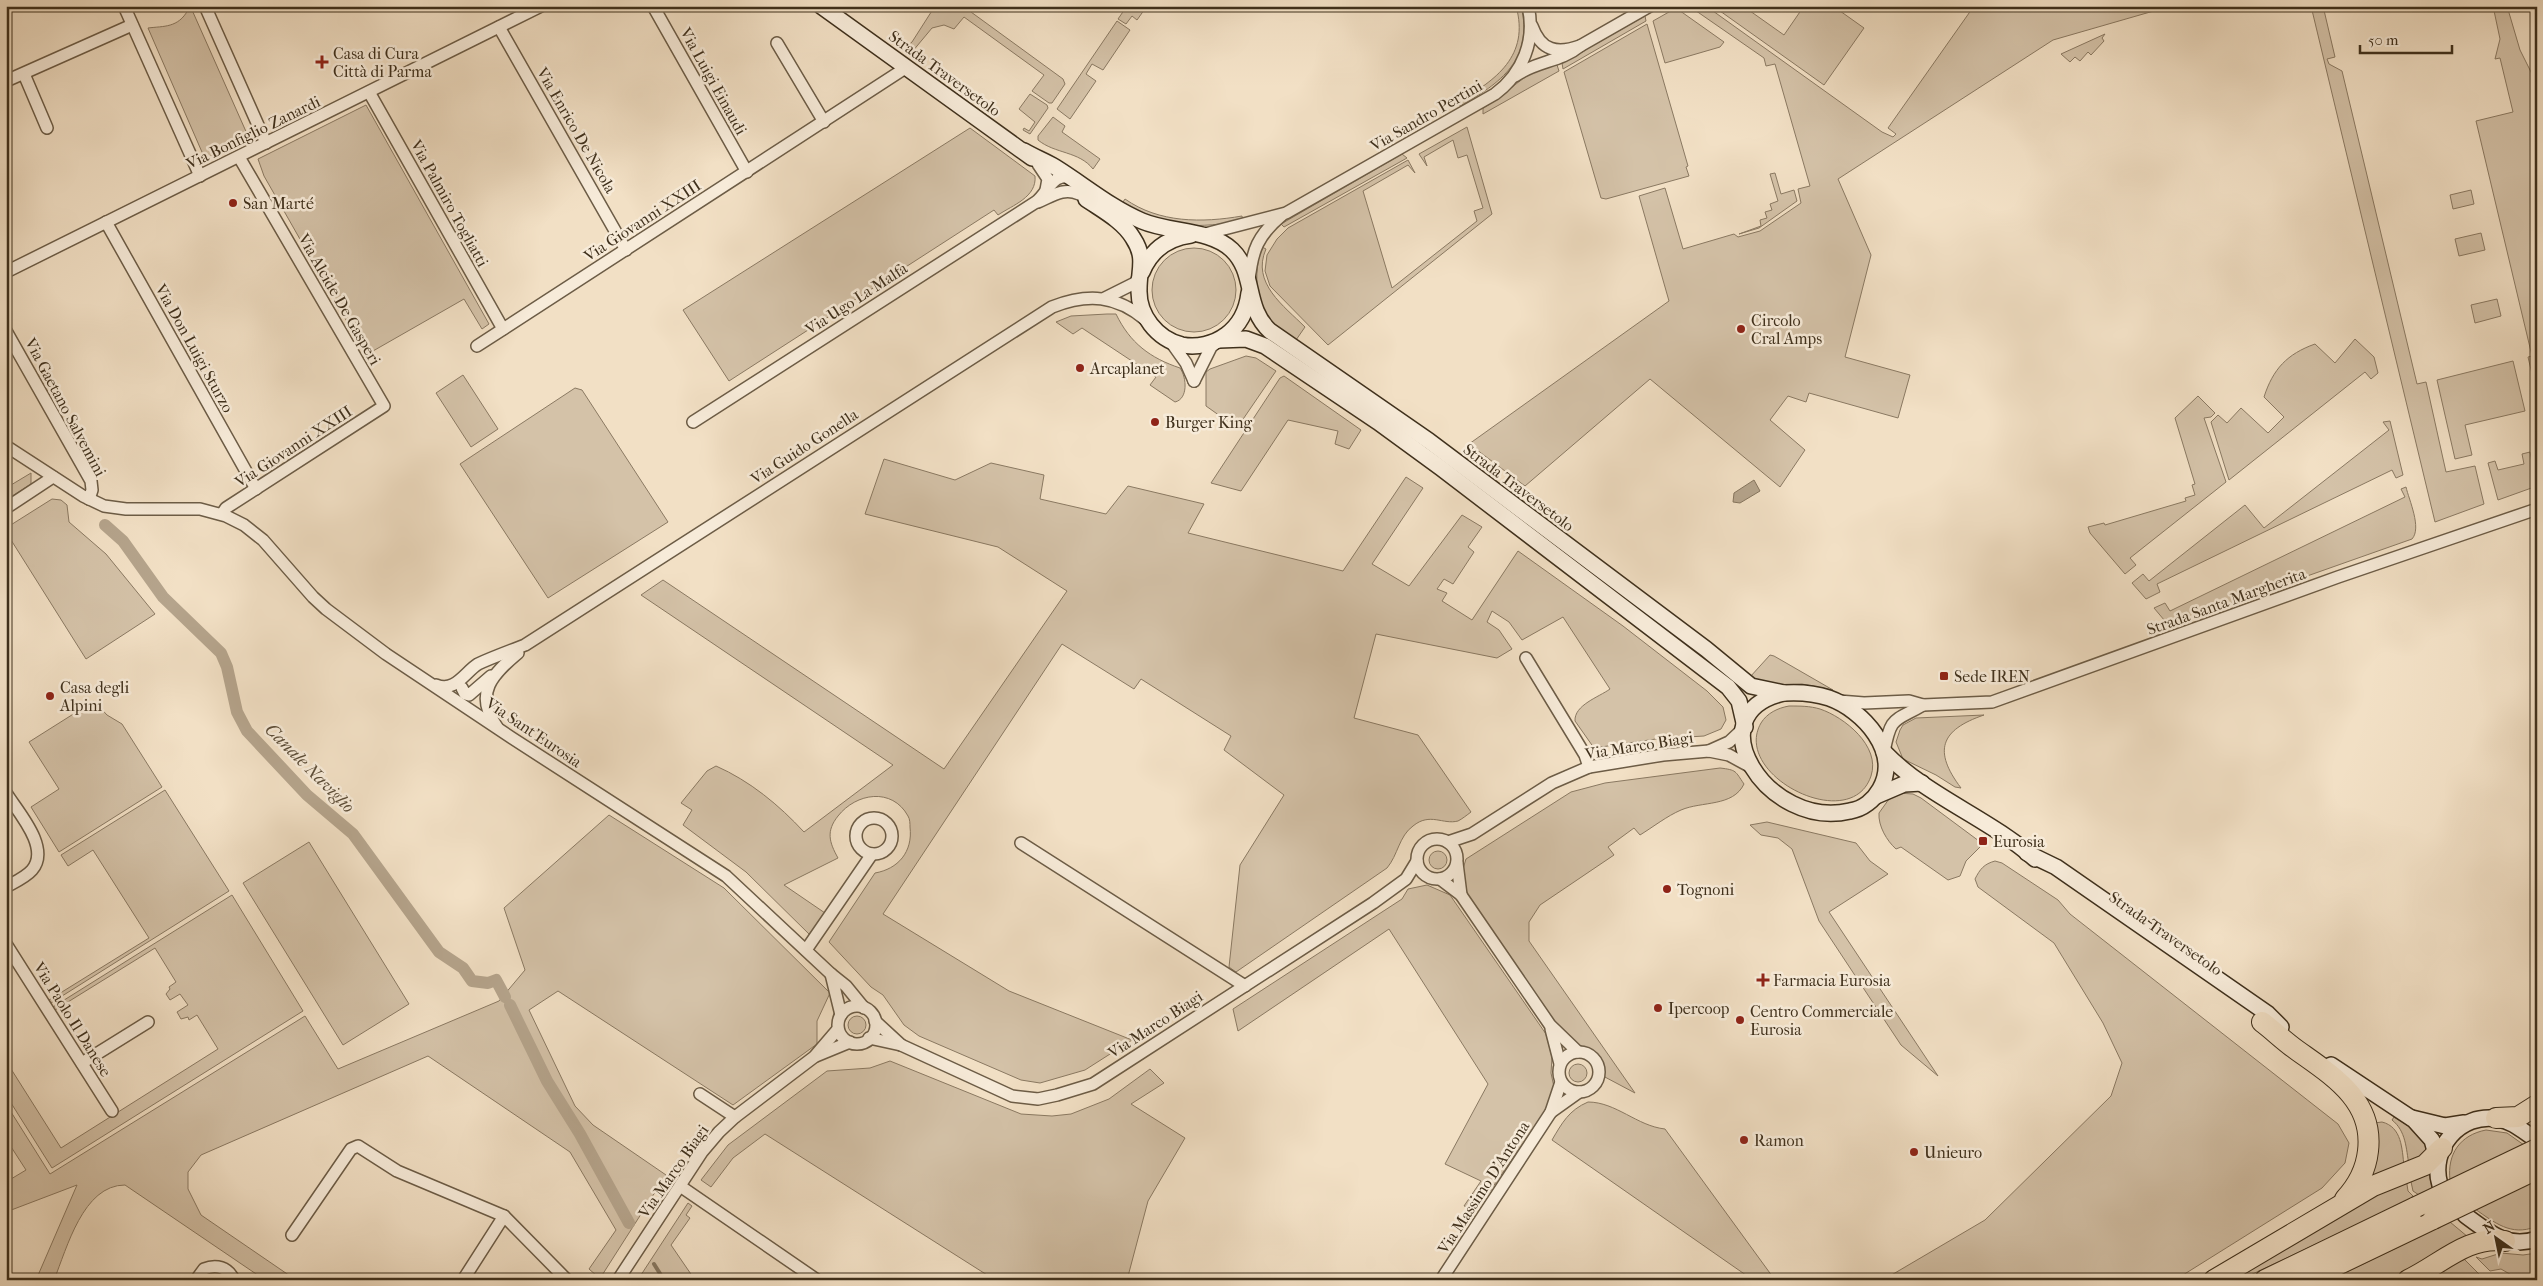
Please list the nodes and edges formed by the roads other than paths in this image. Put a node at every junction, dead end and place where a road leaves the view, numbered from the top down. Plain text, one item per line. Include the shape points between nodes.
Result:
1 (124, 6) edge
2 (205, 6) edge
3 (541, 6) edge
4 (653, 6) edge
5 (822, 6) edge
6 (1528, 6) edge
7 (1650, 6) edge
8 (1530, 19) junction
9 (132, 25) junction
10 (499, 27) junction
11 (778, 42) dead end
12 (1546, 46) junction
13 (1580, 46) junction
14 (1527, 51) junction
15 (1541, 63) junction
16 (907, 68) junction
17 (24, 74) junction
18 (6, 82) edge
19 (1508, 82) junction
20 (369, 92) junction
21 (824, 122) junction
22 (47, 128) dead end
23 (266, 143) junction
24 (1024, 151) junction
25 (239, 157) junction
26 (747, 172) junction
27 (200, 176) junction
28 (1061, 182) junction
29 (1286, 213) junction
30 (106, 222) junction
31 (1196, 235) junction
32 (626, 250) junction
33 (6, 272) edge
34 (1141, 273) junction
35 (1249, 287) junction
36 (1105, 298) junction
37 (1148, 321) junction
38 (503, 329) junction
39 (6, 331) edge
40 (1166, 338) junction
41 (1219, 340) junction
42 (477, 346) dead end
43 (384, 406) joint
44 (693, 422) dead end
45 (6, 446) edge
46 (53, 477) junction
47 (256, 489) junction
48 (89, 499) junction
49 (6, 508) edge
50 (2537, 509) edge
51 (222, 514) junction
52 (528, 643) junction
53 (1526, 658) dead end
54 (497, 670) junction
55 (466, 676) junction
56 (434, 684) junction
57 (462, 688) junction
58 (1784, 693) junction
59 (1835, 700) junction
60 (1923, 705) junction
61 (469, 708) junction
62 (1745, 727) junction
63 (505, 734) junction
64 (1709, 751) junction
65 (1884, 752) junction
66 (1589, 767) junction
67 (1751, 767) junction
68 (1922, 783) junction
69 (6, 793) edge
70 (1876, 796) junction
71 (1472, 834) junction
72 (1448, 842) junction
73 (1021, 843) dead end
74 (2027, 853) junction
75 (872, 854) dead end
76 (1457, 858) junction
77 (1417, 861) junction
78 (1424, 874) junction
79 (1406, 879) junction
80 (1440, 879) junction
81 (6, 887) edge
82 (1461, 895) junction
83 (6, 944) edge
84 (806, 950) junction
85 (831, 974) junction
86 (1245, 986) junction
87 (864, 1008) junction
88 (841, 1015) junction
89 (875, 1021) junction
90 (148, 1022) dead end
91 (2262, 1022) junction
92 (1550, 1026) junction
93 (838, 1029) junction
94 (2290, 1035) junction
95 (870, 1038) junction
96 (850, 1042) junction
97 (901, 1045) junction
98 (1578, 1052) junction
99 (814, 1057) junction
100 (82, 1064) junction
101 (1560, 1064) junction
102 (1561, 1082) junction
103 (1579, 1092) junction
104 (700, 1094) dead end
105 (2537, 1106) edge
106 (112, 1111) dead end
107 (1551, 1112) junction
108 (735, 1117) junction
109 (2412, 1118) junction
110 (2496, 1118) junction
111 (2472, 1121) junction
112 (2536, 1144) edge
113 (2439, 1155) junction
114 (2537, 1169) edge
115 (2440, 1185) dead end
116 (680, 1186) junction
117 (2329, 1212) junction
118 (2465, 1215) dead end
119 (504, 1216) junction
120 (292, 1235) dead end
121 (2537, 1239) edge
122 (2505, 1241) junction
123 (196, 1280) edge
124 (234, 1280) edge
125 (463, 1280) edge
126 (567, 1280) edge
127 (618, 1280) edge
128 (817, 1280) edge
129 (1441, 1280) edge
130 (2214, 1280) edge
131 (2265, 1280) edge
132 (2306, 1280) edge
133 (2408, 1280) edge

1 - 9 street
2 - 23 street
3 - 10 street, Via Bonfiglio Zanardi
4 - 26 street, Via Luigi Einaudi
5 - 16 main road, Strada Traversetolo
6 - 8 street, Via Sandro Pertini
7 - 13 street
8 - 12 street via 1535,34
8 - 14 street, Via Sandro Pertini
9 - 17 street
9 - 27 street
10 - 20 street, Via Bonfiglio Zanardi
10 - 32 street, Via Enrico De Nicola
11 - 21 street
12 - 13 street via 1558,51
12 - 14 street via 1533,45
13 - 15 street via 1567,57
14 - 15 street via 1531,62
14 - 19 street, Via Sandro Pertini
15 - 19 street
16 - 21 street, Via Giovanni XXIII
16 - 24 main road, Strada Traversetolo
17 - 18 street
17 - 22 street
19 - 29 street, Via Sandro Pertini via 1491,97
20 - 23 street, Via Bonfiglio Zanardi
20 - 38 street, Via Palmiro Togliatti
21 - 26 street, Via Giovanni XXIII
23 - 25 street, Via Bonfiglio Zanardi
24 - 28 main road, Strada Traversetolo
24 - 28 main road, Strada Traversetolo
25 - 27 street, Via Bonfiglio Zanardi
25 - 43 street, Via Alcide De Gasperi
26 - 32 street, Via Giovanni XXIII
27 - 30 street, Via Bonfiglio Zanardi
28 - 31 main road, Strada Traversetolo via 1142,221
28 - 34 main road, Strada Traversetolo via 1131,235 1140,254
28 - 44 street, Via Ugo La Malfa via 1036,202
29 - 31 street, Via Sandro Pertini
29 - 35 street, Via Sandro Pertini via 1266,231 1254,249
30 - 33 street, Via Bonfiglio Zanardi
30 - 47 street, Via Don Luigi Sturzo
31 - 34 main road, Strada Traversetolo via 1176,238 1161,246
31 - 35 main road, Strada Traversetolo via 1218,241 1233,251 1243,266
32 - 38 street, Via Giovanni XXIII
34 - 36 street, Via Guido Gonella via 1135,283
34 - 37 main road, Strada Traversetolo via 1139,298
35 - 41 main road via 1242,317
35 - 58 main road, Strada Traversetolo via 1260,320 1274,335 1429,441 1698,642 1751,686
36 - 37 street via 1122,304
36 - 52 street, Via Guido Gonella via 1064,303 1040,314
37 - 40 main road, Strada Traversetolo
38 - 42 street, Via Giovanni XXIII
39 - 48 street, Via Gaetano Salvemini via 91,481
40 - 41 main road, Strada Traversetolo via 1190,346
40 - 41 street via 1178,349 1194,381 1211,347
41 - 62 main road, Strada Traversetolo via 1246,339 1265,346 1441,468 1728,687 1739,701
43 - 47 street, Via Giovanni XXIII
45 - 46 street, Via Sant'Eurosia
46 - 48 street, Via Sant'Eurosia
46 - 49 street
47 - 51 street, Via Giovanni XXIII
48 - 51 street, Via Sant'Eurosia via 114,508 194,508
50 - 60 street, Strada Santa Margherita via 1992,702
51 - 56 street, Via Sant'Eurosia via 263,540 322,606 386,654
52 - 54 street, Via Guido Gonella
52 - 55 street, Via Guido Gonella via 478,665
53 - 66 street via 1585,755
54 - 57 street, Via Guido Gonella via 468,695
54 - 63 street, Via Guido Gonella via 489,683 487,702 494,721
55 - 56 street, Via Guido Gonella via 446,686
55 - 57 street
56 - 61 street, Via Sant'Eurosia
57 - 61 street via 463,700
58 - 59 main road, Strada Traversetolo via 1809,693
58 - 62 main road, Strada Traversetolo via 1759,705
59 - 60 street, Strada Santa Margherita via 1864,703 1909,701
59 - 65 main road, Strada Traversetolo via 1865,721
60 - 65 street, Strada Santa Margherita via 1896,719 1888,731
61 - 63 street, Via Sant'Eurosia
62 - 64 street, Via Marco Biagi via 1729,742
62 - 67 main road, Strada Traversetolo via 1744,748
63 - 84 street, Via Sant'Eurosia via 726,876
64 - 66 street, Via Marco Biagi
64 - 67 street, Via Marco Biagi via 1728,755
65 - 68 main road, Strada Traversetolo
65 - 70 main road, Strada Traversetolo via 1885,775
66 - 71 street, Via Marco Biagi via 1552,783
67 - 70 main road, Strada Traversetolo via 1777,796 1810,811 1833,814 1851,811
68 - 70 main road, Strada Traversetolo via 1904,784
68 - 74 main road, Strada Traversetolo
69 - 81 street via 38,849 36,864
71 - 72 street, Via Marco Biagi
71 - 76 street, Via Marco Biagi via 1461,844
72 - 76 street
72 - 77 street via 1430,841 1420,849
73 - 86 street
74 - 91 main road, Strada Traversetolo via 2048,872
74 - 94 main road, Strada Traversetolo via 2053,865 2110,903 2268,1014
75 - 84 street
76 - 80 street via 1451,874
76 - 82 street
77 - 78 street
77 - 79 street, Via Marco Biagi
78 - 79 street, Via Marco Biagi
78 - 80 street
79 - 86 street, Via Marco Biagi
80 - 82 street
82 - 92 street
83 - 100 street, Via Paolo Il Danese
84 - 85 street, Via Sant'Eurosia
85 - 87 street, Via Sant'Eurosia
85 - 88 street
86 - 97 street, Via Marco Biagi via 1093,1084 1057,1096 1038,1099 1012,1096
87 - 88 street via 849,1008
87 - 89 street
88 - 93 street
89 - 95 street
89 - 97 street, Via Marco Biagi
90 - 100 street
91 - 94 main road, Strada Traversetolo
91 - 117 highway via 2345,1086 2365,1117 2369,1143 2363,1172 2351,1192
92 - 98 street
92 - 101 street
93 - 96 street
93 - 99 street, Via Marco Biagi
94 - 109 main road, Strada Traversetolo
95 - 96 street via 860,1043
95 - 97 street, Via Marco Biagi
96 - 99 street, Via Marco Biagi
98 - 101 street via 1566,1056
98 - 103 street via 1594,1059 1599,1070 1592,1087
99 - 108 street, Via Marco Biagi
100 - 106 street, Via Paolo Il Danese
101 - 102 street via 1558,1074
102 - 103 street via 1568,1089
102 - 107 street, Via Massimo D'Antona
103 - 107 street, Via Massimo D'Antona
104 - 108 street
105 - 110 highway via 2518,1117
107 - 129 street, Via Massimo D'Antona
108 - 116 street, Via Marco Biagi via 702,1152
109 - 111 main road via 2445,1126
109 - 113 main road via 2430,1137
110 - 111 main road
110 - 112 main road via 2512,1124
111 - 113 main road via 2451,1134
112 - 131 highway, bridge
113 - 115 main road
113 - 117 highway
114 - 132 highway, bridge
116 - 127 street, Via Marco Biagi
116 - 128 street
117 - 130 highway
118 - 122 main road
119 - 120 street via 397,1171 358,1146 351,1149
119 - 125 street
119 - 126 street
121 - 122 main road via 2522,1243
122 - 133 highway via 2472,1244
123 - 124 street via 204,1269 217,1266 229,1271

